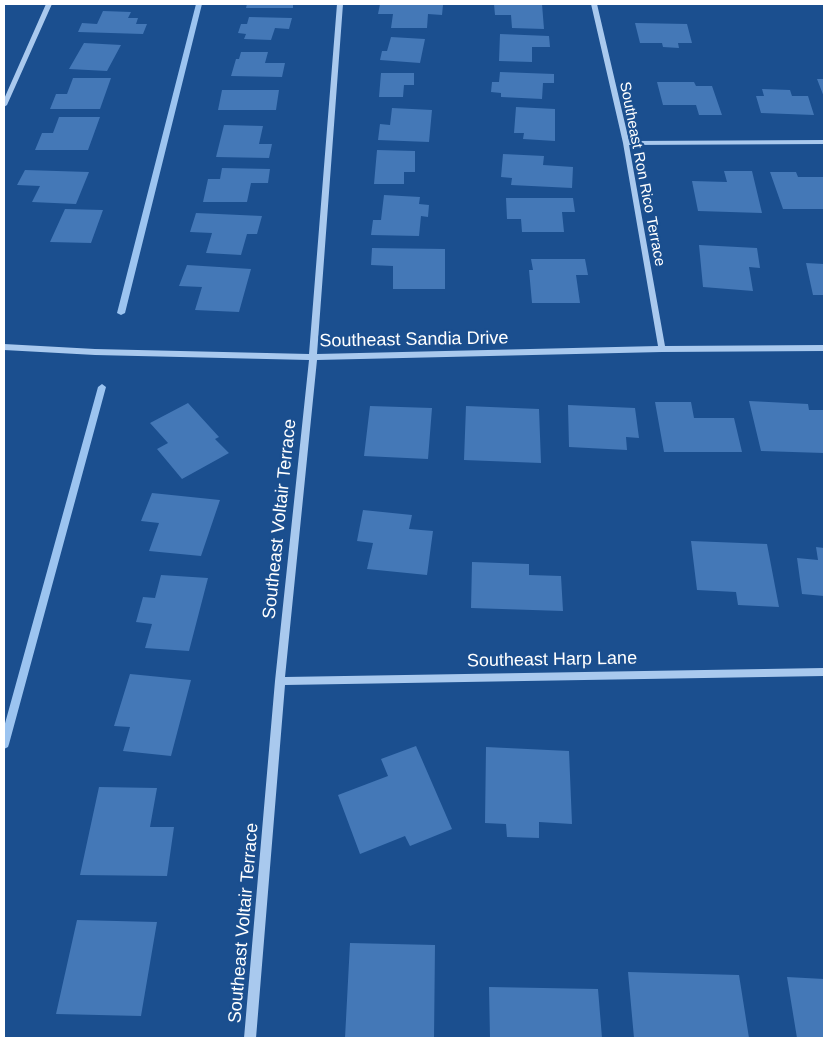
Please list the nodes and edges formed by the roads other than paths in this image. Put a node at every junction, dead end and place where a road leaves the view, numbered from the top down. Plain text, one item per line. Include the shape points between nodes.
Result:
1 (49, 4) edge
2 (340, 4) edge
3 (594, 4) edge
4 (4, 105) edge
5 (824, 142) edge
6 (626, 143) junction
7 (4, 347) edge
8 (824, 348) edge
9 (662, 349) junction
10 (313, 357) junction
11 (824, 672) edge
12 (280, 681) junction
13 (250, 1038) edge

1 - 4 street
2 - 10 street, Southeast Voltair Terrace
3 - 6 street, Southeast Ron Rico Terrace
5 - 6 street
6 - 9 street, Southeast Ron Rico Terrace
7 - 10 street, Southeast Sandia Drive
8 - 9 street, Southeast Sandia Drive
9 - 10 street, Southeast Sandia Drive
10 - 12 street, Southeast Voltair Terrace
11 - 12 street, Southeast Harp Lane
12 - 13 street, Southeast Voltair Terrace

